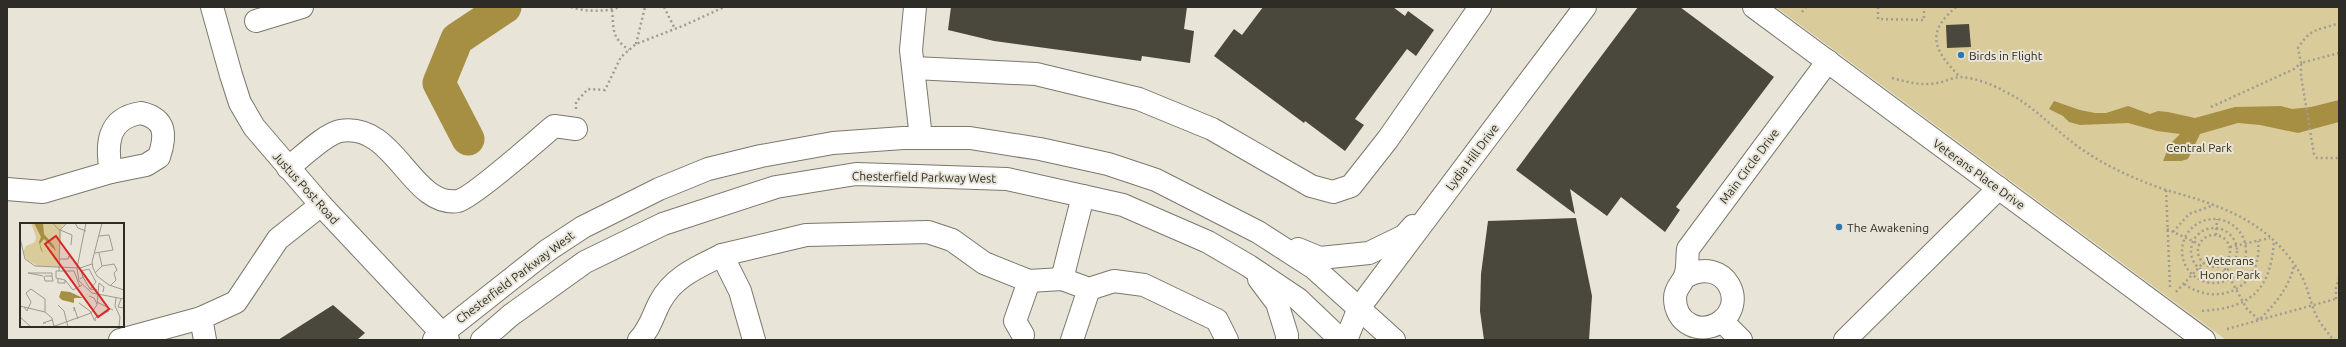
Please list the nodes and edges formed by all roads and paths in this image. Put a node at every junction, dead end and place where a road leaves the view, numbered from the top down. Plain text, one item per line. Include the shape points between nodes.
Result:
1 (212, 7) edge
2 (302, 7) edge
3 (571, 7) edge
4 (620, 7) edge
5 (645, 7) edge
6 (664, 7) edge
7 (724, 7) edge
8 (915, 7) edge
9 (1480, 7) edge
10 (1585, 7) edge
11 (1754, 7) edge
12 (1806, 7) edge
13 (1878, 7) edge
14 (1924, 7) edge
15 (1955, 7) edge
16 (612, 10) junction
17 (1802, 12) dead end
18 (256, 21) dead end
19 (2339, 23) edge
20 (675, 29) junction
21 (636, 44) junction
22 (630, 50) junction
23 (2339, 53) edge
24 (1828, 61) junction
25 (2301, 63) junction
26 (914, 68) junction
27 (1960, 77) junction
28 (1892, 78) dead end
29 (2211, 107) dead end
30 (576, 129) joint
31 (921, 138) junction
32 (2339, 158) edge
33 (288, 168) junction
34 (111, 172) dead end
35 (1458, 177) junction
36 (1999, 188) junction
37 (7, 189) edge
38 (2166, 190) junction
39 (1083, 196) junction
40 (321, 205) junction
41 (2216, 205) junction
42 (2217, 219) junction
43 (2217, 228) junction
44 (2167, 229) junction
45 (2173, 232) junction
46 (1263, 235) junction
47 (2216, 235) junction
48 (2185, 238) junction
49 (2271, 238) junction
50 (2274, 240) junction
51 (2258, 241) junction
52 (2193, 242) junction
53 (2200, 244) junction
54 (2245, 244) junction
55 (2236, 246) junction
56 (2230, 247) junction
57 (722, 255) junction
58 (2203, 262) junction
59 (2222, 264) junction
60 (1248, 266) junction
61 (2294, 266) junction
62 (2198, 267) junction
63 (2226, 270) junction
64 (2192, 274) junction
65 (1684, 277) junction
66 (2230, 278) junction
67 (2339, 278) edge
68 (1062, 279) junction
69 (1029, 281) junction
70 (2184, 284) junction
71 (2170, 287) dead end
72 (1089, 289) junction
73 (2236, 289) junction
74 (2176, 292) dead end
75 (2338, 298) edge
76 (2243, 302) junction
77 (2313, 305) junction
78 (1360, 308) junction
79 (2202, 311) dead end
80 (201, 318) junction
81 (2259, 320) junction
82 (1722, 321) junction
83 (2227, 329) dead end
84 (1023, 335) dead end
85 (1329, 336) edge
86 (441, 338) edge
87 (128, 339) edge
88 (205, 340) edge
89 (482, 340) edge
90 (639, 340) edge
91 (754, 340) edge
92 (1072, 340) edge
93 (1227, 340) edge
94 (1287, 340) edge
95 (1346, 340) edge
96 (1394, 340) edge
97 (1741, 340) edge
98 (1845, 340) edge
99 (2204, 340) edge
100 (2333, 340) edge

1 - 33 street, Justus Post Road via 240,103 254,127
2 - 18 street
3 - 16 path
4 - 16 path
5 - 21 path
6 - 20 path
7 - 20 path
8 - 26 street via 911,50
9 - 26 street via 1352,186 1333,192 1311,186 1212,129 1138,99 1036,74
10 - 35 street, Lydia Hill Drive
11 - 24 street, Veterans Place Drive
12 - 17 path
13 - 14 path via 1878,19 1924,20
15 - 27 path via 1939,27 1935,43 1942,58
16 - 22 path via 613,33 620,43
19 - 25 path via 2314,29 2306,35 2298,48
20 - 21 path
21 - 22 path
22 - 30 path via 621,57 605,90 588,90 576,102
23 - 25 path
24 - 36 street, Veterans Place Drive
24 - 65 street, Main Circle Drive via 1688,249
25 - 29 path via 2294,69
25 - 32 path via 2301,76 2317,158
26 - 31 street
27 - 28 path via 1930,84
27 - 38 path via 2004,90 2032,106 2091,155 2139,181
30 - 33 street via 554,126 459,201 449,201 436,196 416,181 375,137 356,132 340,131 331,135
31 - 46 street, Chesterfield Parkway West via 970,138 1040,149 1108,164 1156,180
31 - 86 street, Chesterfield Parkway West via 833,143 708,169 660,189 583,227 548,250
33 - 40 street, Justus Post Road
34 - 37 street via 44,192
35 - 46 street via 1404,236 1369,253 1320,258
35 - 78 street, Lydia Hill Drive
36 - 98 street
36 - 99 street, Veterans Place Drive
38 - 41 path
38 - 44 path
39 - 60 street, Chesterfield Parkway West via 1123,206 1208,242
39 - 68 street
39 - 89 street, Chesterfield Parkway West via 1007,179 948,176 856,174 776,187 663,224 585,262 511,315
40 - 80 street via 278,239 236,302
40 - 86 street, Justus Post Road
41 - 45 path via 2189,214
41 - 49 path via 2250,221
42 - 43 path
42 - 48 path via 2202,221 2189,231
42 - 54 path via 2238,229
43 - 47 path
43 - 52 path via 2203,231
43 - 55 path via 2229,234
44 - 45 path
44 - 71 path
45 - 48 path
46 - 78 street, Chesterfield Parkway West via 1314,268
47 - 53 path via 2207,237
47 - 56 path via 2225,239
48 - 52 path
48 - 64 path via 2183,257
49 - 50 path
49 - 51 path
50 - 61 path
50 - 76 path via 2273,261 2266,279 2254,294
51 - 54 path
51 - 73 path via 2257,262 2252,274
52 - 53 path
52 - 62 path via 2192,258
53 - 58 path via 2198,254
54 - 55 path
54 - 66 path via 2242,265
55 - 56 path
55 - 63 path via 2235,260
56 - 59 path via 2229,257
57 - 69 street via 806,235 928,232 952,240 984,263
57 - 90 street via 679,277 660,301 646,333
57 - 91 street via 740,291
58 - 59 path via 2212,267
58 - 62 path
59 - 63 path
60 - 85 street, Chesterfield Parkway West via 1298,300
60 - 94 street via 1277,303
61 - 77 path via 2301,275
61 - 81 path via 2276,303
62 - 63 path via 2214,273
62 - 64 path
63 - 66 path
64 - 66 path via 2208,282
64 - 70 path
65 - 82 street, Main Circle Drive via 1674,296 1681,318 1690,325 1701,328 1712,327
65 - 82 street via 1694,271 1706,270 1717,273 1726,280 1731,290 1732,301 1729,312
66 - 73 path
67 - 75 path via 2336,288
68 - 69 street
68 - 72 street
69 - 84 street via 1015,321
70 - 73 path via 2210,295 2228,293
70 - 74 path
72 - 92 street
72 - 93 street via 1114,282 1144,285 1217,320
73 - 76 path
75 - 77 path
76 - 79 path via 2232,307
76 - 81 path
77 - 81 path
77 - 100 path via 2316,315
78 - 85 street
78 - 95 street
78 - 96 street, Chesterfield Parkway West
80 - 87 street
80 - 88 street
81 - 83 path
82 - 97 street

